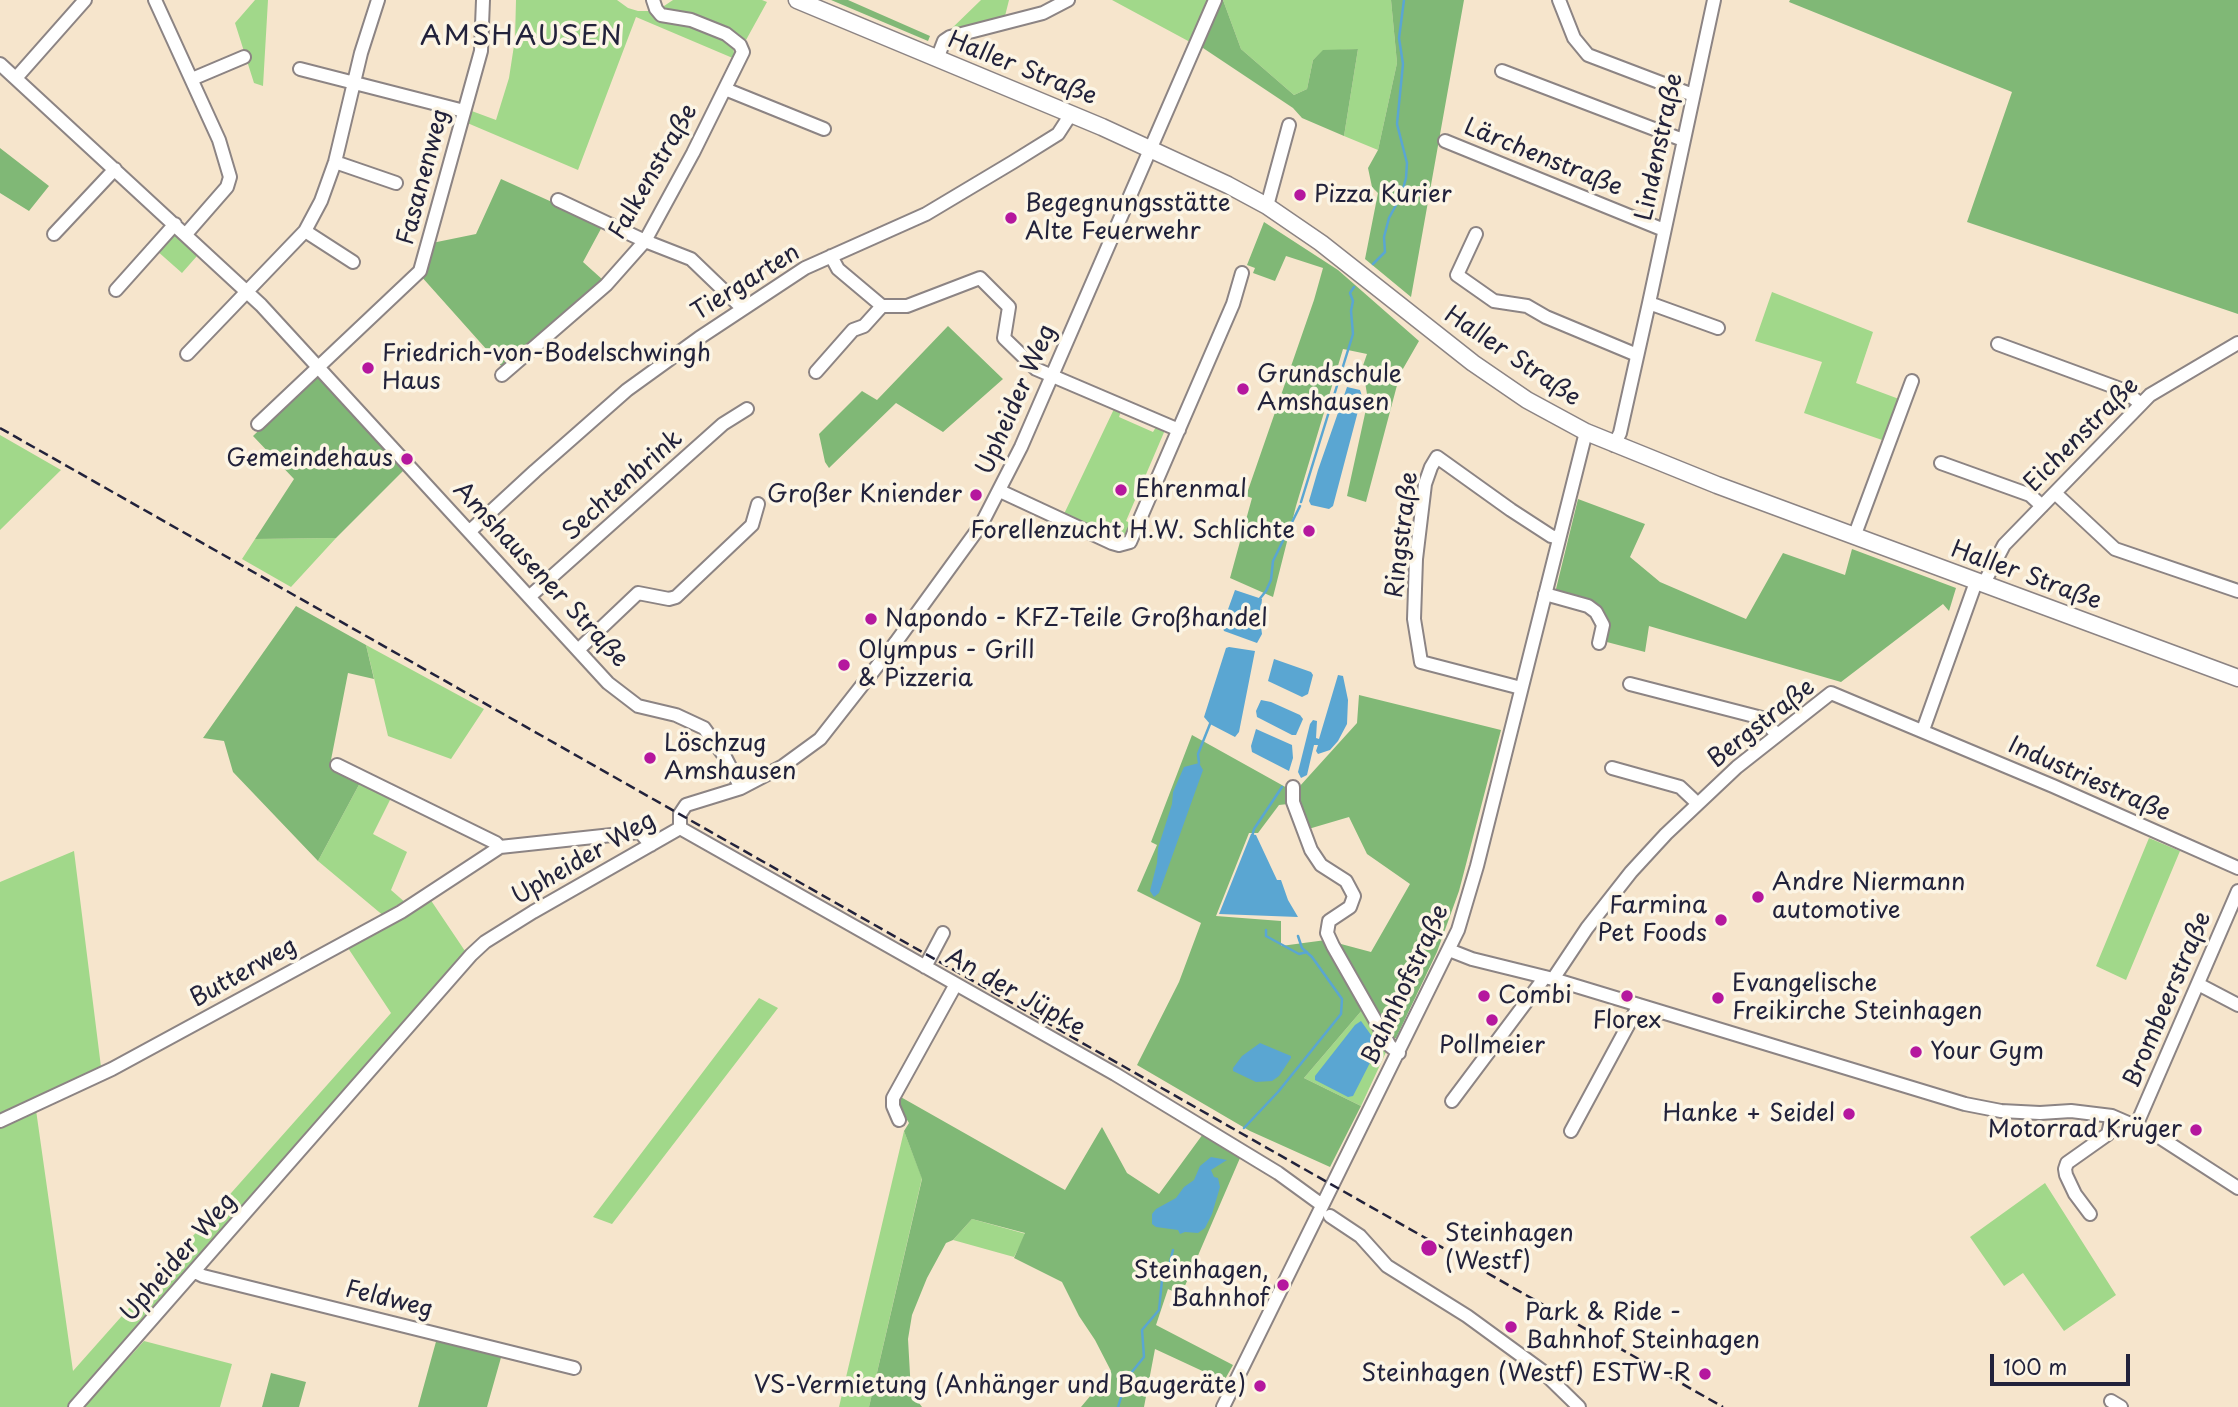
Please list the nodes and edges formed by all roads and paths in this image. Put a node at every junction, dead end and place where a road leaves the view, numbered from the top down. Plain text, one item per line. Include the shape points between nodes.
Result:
1 (85, 0) edge
2 (155, 0) edge
3 (378, 0) edge
4 (483, 0) edge
5 (653, 0) edge
6 (797, 0) edge
7 (1068, 0) edge
8 (1215, 0) edge
9 (1559, 0) edge
10 (1714, 0) edge
11 (244, 57) dead end
12 (937, 59) junction
13 (0, 64) edge
14 (300, 69) dead end
15 (1502, 71) dead end
16 (16, 78) junction
17 (192, 79) junction
18 (354, 81) junction
19 (725, 89) junction
20 (1693, 95) junction
21 (464, 111) junction
22 (1071, 114) junction
23 (1289, 125) dead end
24 (824, 129) dead end
25 (1683, 140) junction
26 (1445, 141) dead end
27 (1151, 148) junction
28 (335, 162) junction
29 (115, 169) junction
30 (396, 183) dead end
31 (558, 200) dead end
32 (1267, 206) junction
33 (175, 224) junction
34 (1664, 230) junction
35 (305, 231) junction
36 (54, 234) dead end
37 (186, 234) junction
38 (1475, 234) dead end
39 (645, 242) junction
40 (831, 256) junction
41 (353, 262) dead end
42 (1242, 273) dead end
43 (116, 290) dead end
44 (248, 292) junction
45 (1649, 303) junction
46 (882, 306) junction
47 (742, 308) junction
48 (1718, 328) dead end
49 (1998, 344) dead end
50 (2236, 350) edge
51 (187, 354) dead end
52 (1637, 355) junction
53 (319, 365) junction
54 (816, 372) dead end
55 (502, 375) dead end
56 (1052, 376) junction
57 (1912, 381) dead end
58 (2141, 404) junction
59 (747, 409) dead end
60 (258, 424) dead end
61 (1179, 430) junction
62 (1586, 432) junction
63 (1614, 445) junction
64 (1941, 463) dead end
65 (999, 491) junction
66 (2055, 493) junction
67 (758, 505) dead end
68 (2042, 506) junction
69 (470, 531) junction
70 (1854, 537) junction
71 (1559, 538) junction
72 (1980, 584) junction
73 (2238, 591) edge
74 (1545, 594) junction
75 (529, 597) junction
76 (1599, 643) dead end
77 (578, 650) junction
78 (2238, 678) edge
79 (1630, 684) dead end
80 (1521, 688) junction
81 (1923, 730) junction
82 (1777, 735) junction
83 (337, 765) dead end
84 (1612, 768) dead end
85 (1293, 787) dead end
86 (741, 788) junction
87 (1697, 803) junction
88 (680, 828) junction
89 (651, 845) junction
90 (500, 847) junction
91 (2238, 868) edge
92 (2238, 891) edge
93 (943, 933) dead end
94 (1449, 950) junction
95 (925, 967) junction
96 (1549, 978) junction
97 (956, 984) junction
98 (2198, 984) junction
99 (1639, 1005) junction
100 (2238, 1005) edge
101 (1399, 1053) junction
102 (1452, 1101) dead end
103 (2112, 1116) junction
104 (900, 1120) dead end
105 (0, 1121) edge
106 (2136, 1126) junction
107 (1571, 1131) dead end
108 (2238, 1188) edge
109 (1326, 1211) junction
110 (2090, 1214) dead end
111 (195, 1272) junction
112 (574, 1368) dead end
113 (75, 1407) edge
114 (1223, 1407) edge
115 (1579, 1407) edge

1 - 16 street
2 - 17 street
3 - 18 street
4 - 21 street, Fasanenweg via 481,51
5 - 19 street, Falkenstraße via 662,15 711,27 740,45 743,52
6 - 12 main road, Haller Straße
7 - 12 street via 1043,13 950,37
8 - 27 street, Upheider Weg
9 - 20 street via 1574,38 1588,55
10 - 20 street, Lindenstraße
11 - 17 street
12 - 22 main road, Haller Straße
13 - 16 street, Amshausener Straße
14 - 18 street
15 - 25 street
16 - 29 street, Amshausener Straße
17 - 37 street via 230,177 227,187
18 - 21 street
18 - 28 street
19 - 24 street
19 - 39 street, Falkenstraße
20 - 25 street, Lindenstraße
21 - 53 street, Fasanenweg via 421,271
22 - 27 main road, Haller Straße
22 - 40 street, Tiergarten via 1058,134 926,214
23 - 32 street
25 - 34 street, Lindenstraße
26 - 34 street, Lärchenstraße
27 - 32 main road, Haller Straße
27 - 56 street, Upheider Weg
28 - 30 street
28 - 35 street
29 - 33 street, Amshausener Straße
29 - 36 street
31 - 39 street
32 - 62 main road, Haller Straße via 1473,363
33 - 37 street, Amshausener Straße
33 - 43 street
34 - 45 street, Lindenstraße
35 - 41 street
35 - 44 street
37 - 44 street, Amshausener Straße
38 - 52 street via 1457,275 1494,301 1527,306
39 - 47 street via 691,259
39 - 55 street, Falkenstraße via 606,285
40 - 46 street via 838,269
40 - 47 street, Tiergarten
42 - 61 street
44 - 51 street
44 - 53 street, Amshausener Straße
45 - 48 street
45 - 52 street, Lindenstraße
46 - 54 street via 864,326 853,330
46 - 56 street via 907,306 980,278 1009,307 1004,338 1036,369
47 - 69 street, Tiergarten via 627,390
49 - 58 street via 2123,390
50 - 58 street, Eichenstraße via 2157,389
52 - 63 street, Lindenstraße
53 - 60 street
53 - 69 street, Amshausener Straße
56 - 61 street
56 - 65 street, Upheider Weg
57 - 70 street
58 - 66 street, Eichenstraße
59 - 75 street, Sechtenbrink via 723,424
61 - 65 street via 1134,537 1125,544 1112,543
62 - 63 main road, Haller Straße
62 - 71 street, Bahnhofstraße
63 - 70 main road, Haller Straße
64 - 68 street via 2030,495
65 - 86 street, Upheider Weg via 965,549 838,718 803,753
66 - 68 street, Eichenstraße
66 - 73 street via 2115,549
67 - 77 street via 752,524 676,597 638,593
68 - 72 street, Eichenstraße via 2004,545
69 - 75 street, Amshausener Straße
70 - 72 main road, Haller Straße
71 - 74 street, Bahnhofstraße
71 - 80 street, Ringstraße via 1437,457 1430,467 1416,559 1414,619 1421,662
72 - 78 main road, Haller Straße
72 - 81 street
74 - 76 street via 1597,612 1603,625
74 - 80 street, Bahnhofstraße
75 - 77 street, Amshausener Straße
77 - 86 street, Amshausener Straße via 608,683 638,706 704,728
79 - 82 street via 1762,718
80 - 94 street, Bahnhofstraße via 1468,900
81 - 82 street, Bergstraße via 1831,693
81 - 91 street, Industriestraße
82 - 87 street, Bergstraße
83 - 90 street
84 - 87 street via 1680,787
85 - 101 street via 1293,802 1311,850 1321,865 1346,881 1355,900 1327,925 1330,939 1390,1046
86 - 88 street, Upheider Weg via 686,806 680,814
87 - 96 street, Bergstraße via 1631,872
88 - 89 street, Upheider Weg
88 - 95 street, An der Jüpke
89 - 90 street, Butterweg via 640,832
89 - 111 street, Upheider Weg via 485,942
90 - 105 street, Butterweg via 389,919 113,1069
92 - 98 street, Brombeerstraße
93 - 95 street
94 - 96 street
94 - 101 street, Bahnhofstraße
95 - 97 street, An der Jüpke
96 - 99 street
96 - 102 street, Bergstraße
97 - 104 street via 892,1098
97 - 109 street, An der Jüpke via 1234,1146
98 - 100 street
98 - 106 street, Brombeerstraße
99 - 103 street via 1965,1104 2001,1111
99 - 107 street
101 - 109 street, Bahnhofstraße
103 - 106 street
103 - 110 street via 2108,1134 2065,1168 2075,1194
106 - 108 street
109 - 114 street, Bahnhofstraße
109 - 115 street, An der Jüpke via 1360,1236 1387,1266 1467,1315 1541,1370
111 - 112 street, Feldweg
111 - 113 street, Upheider Weg

